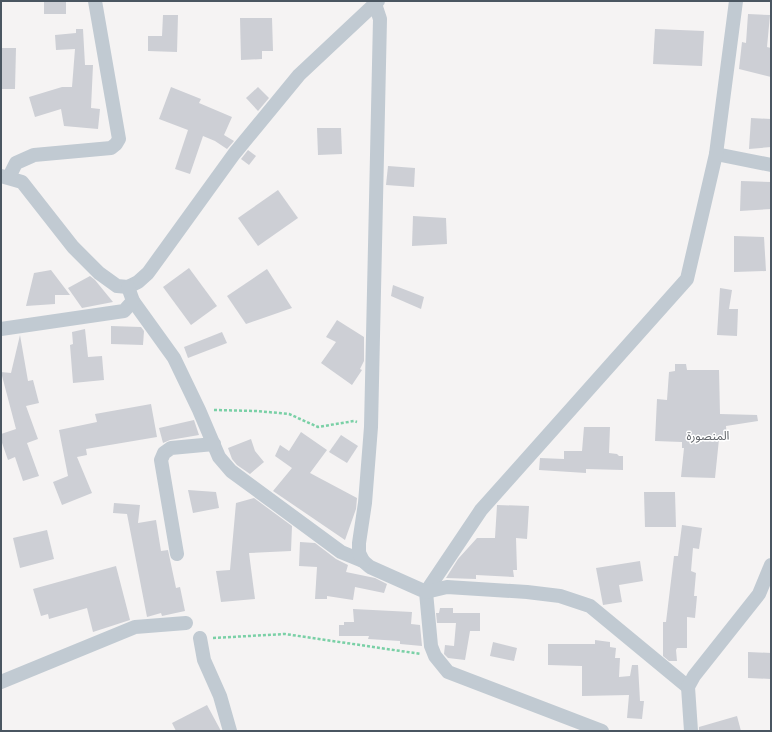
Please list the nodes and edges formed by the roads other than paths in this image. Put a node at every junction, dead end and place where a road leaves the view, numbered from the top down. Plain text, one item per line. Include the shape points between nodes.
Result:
1 (95, 1) edge
2 (736, 1) edge
3 (376, 2) edge
4 (716, 154) junction
5 (771, 165) edge
6 (5, 176) edge
7 (128, 287) junction
8 (133, 301) junction
9 (1, 329) edge
10 (214, 444) junction
11 (178, 554) dead end
12 (363, 561) junction
13 (771, 565) edge
14 (426, 592) junction
15 (186, 623) dead end
16 (200, 638) road end
17 (1, 682) edge
18 (688, 687) junction
19 (230, 731) edge
20 (602, 731) edge
21 (691, 731) edge

1 - 6 street via 119,139 111,148 34,155 16,164
2 - 4 street
3 - 7 street via 299,75 234,154 148,273
3 - 12 street via 380,19 371,426 359,543 359,553
4 - 5 street
4 - 14 street via 687,279 481,510
6 - 7 street via 22,182 73,247 99,273 117,286
7 - 8 street
8 - 9 street via 124,311
8 - 10 street via 174,358
10 - 11 street via 171,448 164,453 161,460
10 - 12 street via 219,457 231,471 341,552
12 - 14 street
13 - 18 street via 758,594
14 - 18 street via 447,588 528,592 560,596 590,606
14 - 20 street via 432,646 435,656 448,672
15 - 17 street via 135,626
16 - 19 street via 204,660 220,696
18 - 21 street

